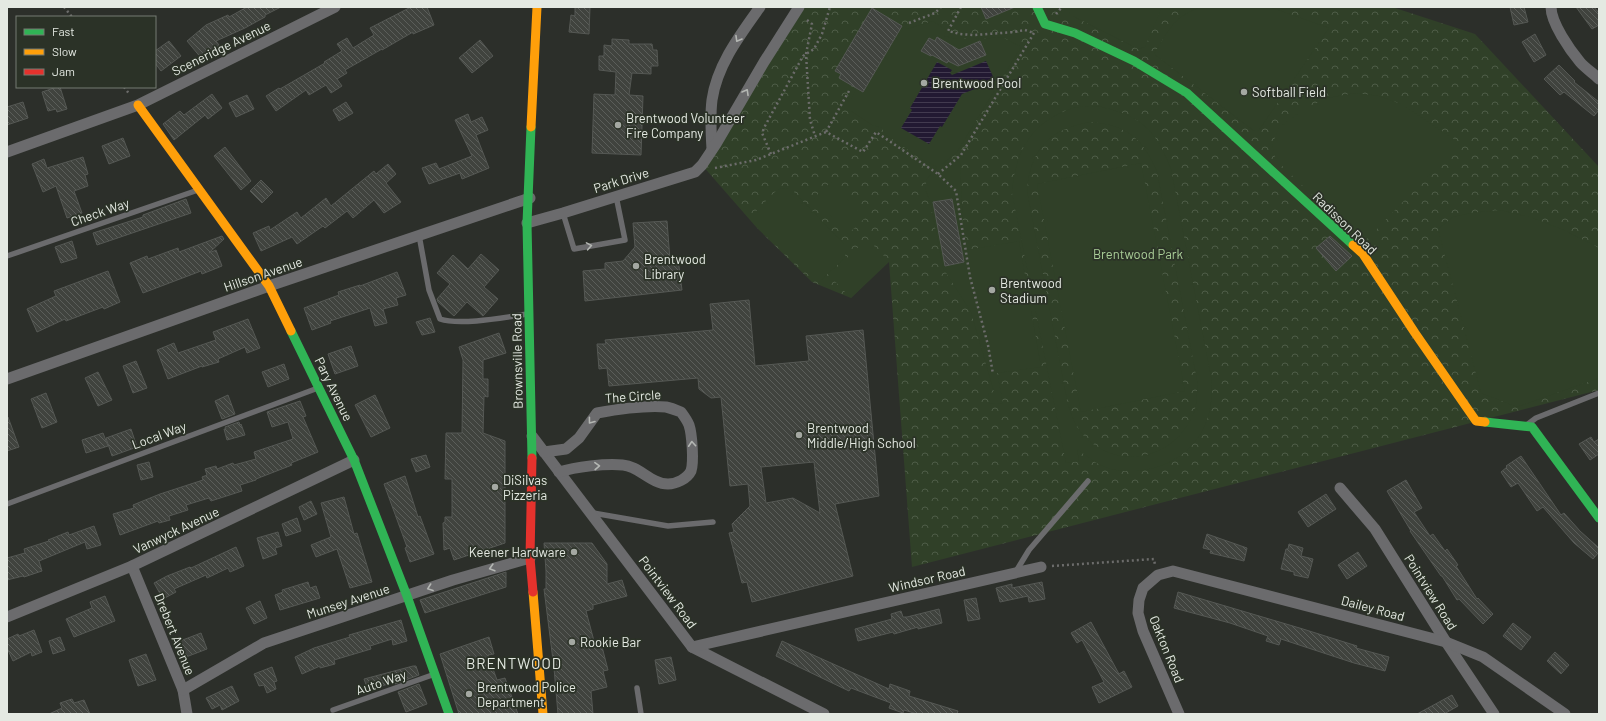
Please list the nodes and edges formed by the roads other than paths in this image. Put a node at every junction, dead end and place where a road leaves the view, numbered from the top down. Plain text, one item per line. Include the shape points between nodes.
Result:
1 (335, 7) edge
2 (537, 7) edge
3 (760, 7) edge
4 (799, 7) edge
5 (1037, 7) edge
6 (1552, 7) edge
7 (1599, 79) edge
8 (138, 105) junction
9 (712, 149) junction
10 (7, 152) edge
11 (199, 189) junction
12 (616, 196) junction
13 (530, 198) junction
14 (562, 214) junction
15 (527, 223) junction
16 (419, 235) junction
17 (7, 256) edge
18 (269, 286) junction
19 (529, 313) junction
20 (7, 379) edge
21 (318, 387) junction
22 (1599, 393) edge
23 (1525, 426) junction
24 (532, 436) junction
25 (544, 452) junction
26 (354, 460) junction
27 (559, 472) junction
28 (1088, 481) dead end
29 (1340, 488) dead end
30 (7, 504) edge
31 (590, 513) junction
32 (1599, 518) edge
33 (713, 522) dead end
34 (530, 558) junction
35 (132, 566) junction
36 (1041, 567) road end
37 (1015, 573) junction
38 (1158, 576) joint
39 (407, 596) junction
40 (7, 617) edge
41 (1446, 642) junction
42 (692, 647) junction
43 (435, 674) junction
44 (637, 688) dead end
45 (183, 690) junction
46 (333, 710) dead end
47 (187, 714) edge
48 (449, 714) edge
49 (543, 714) edge
50 (640, 714) edge
51 (824, 714) edge
52 (1178, 714) edge
53 (1494, 714) edge
54 (1565, 714) edge

1 - 8 street, Sceneridge Avenue
2 - 13 street, Brownsville Road
3 -> 9 street via 742,32 716,83 712,99
9 -> 4 street
5 - 23 street, Radisson Road via 1045,24 1095,42 1134,61 1187,93 1363,254 1476,421
6 - 7 street via 1551,12 1562,35 1581,63
8 - 10 street, Sceneridge Avenue
8 - 11 street, Pary Avenue
9 - 12 street, Park Drive via 695,172
11 - 17 lane, Check Way
11 - 18 street, Pary Avenue
12 - 14 street, Park Drive
14 -> 12 lane via 574,249 625,240
13 - 15 street, Brownsville Road
13 - 16 street, Hillson Avenue
14 - 15 street, Park Drive
15 - 19 street, Brownsville Road
16 - 18 street, Hillson Avenue
16 - 19 lane via 429,290 440,319 448,322
18 - 20 street, Hillson Avenue
18 - 21 street, Pary Avenue
19 - 24 street, Brownsville Road
21 - 26 street, Pary Avenue
21 - 30 lane, Local Way
22 - 23 lane via 1536,418
23 - 32 street via 1532,427
24 - 25 street, Pointview Road
24 - 34 street, Brownsville Road
25 - 27 street, Pointview Road
27 -> 25 street, The Circle via 590,466 623,465 634,467 657,481 674,483 685,478 691,470 692,441 688,424 681,412 667,407 642,407 597,413 579,438 566,449
26 - 35 street, Vanwyck Avenue
26 - 39 street, Pary Avenue
27 - 31 street, Pointview Road
28 - 37 lane via 1029,550
29 - 41 street, Pointview Road via 1375,529
31 - 33 lane via 668,526
31 - 42 street, Pointview Road
34 -> 39 street, Munsey Avenue
34 - 49 street, Brownsville Road
35 - 40 street, Vanwyck Avenue
35 - 45 street, Drebert Avenue
36 - 37 street, Windsor Road
37 - 42 street, Windsor Road
38 - 41 street, Dailey Road via 1173,571
38 - 52 street, Oakton Road via 1143,588 1138,613
39 - 43 street, Pary Avenue
39 - 45 street, Munsey Avenue via 264,643
41 - 53 street, Pointview Road
41 - 54 street, Dailey Road via 1483,657
42 - 51 street, Pointview Road
43 - 46 lane, Auto Way
43 - 48 street, Pary Avenue
44 - 50 lane
45 - 47 street, Drebert Avenue

